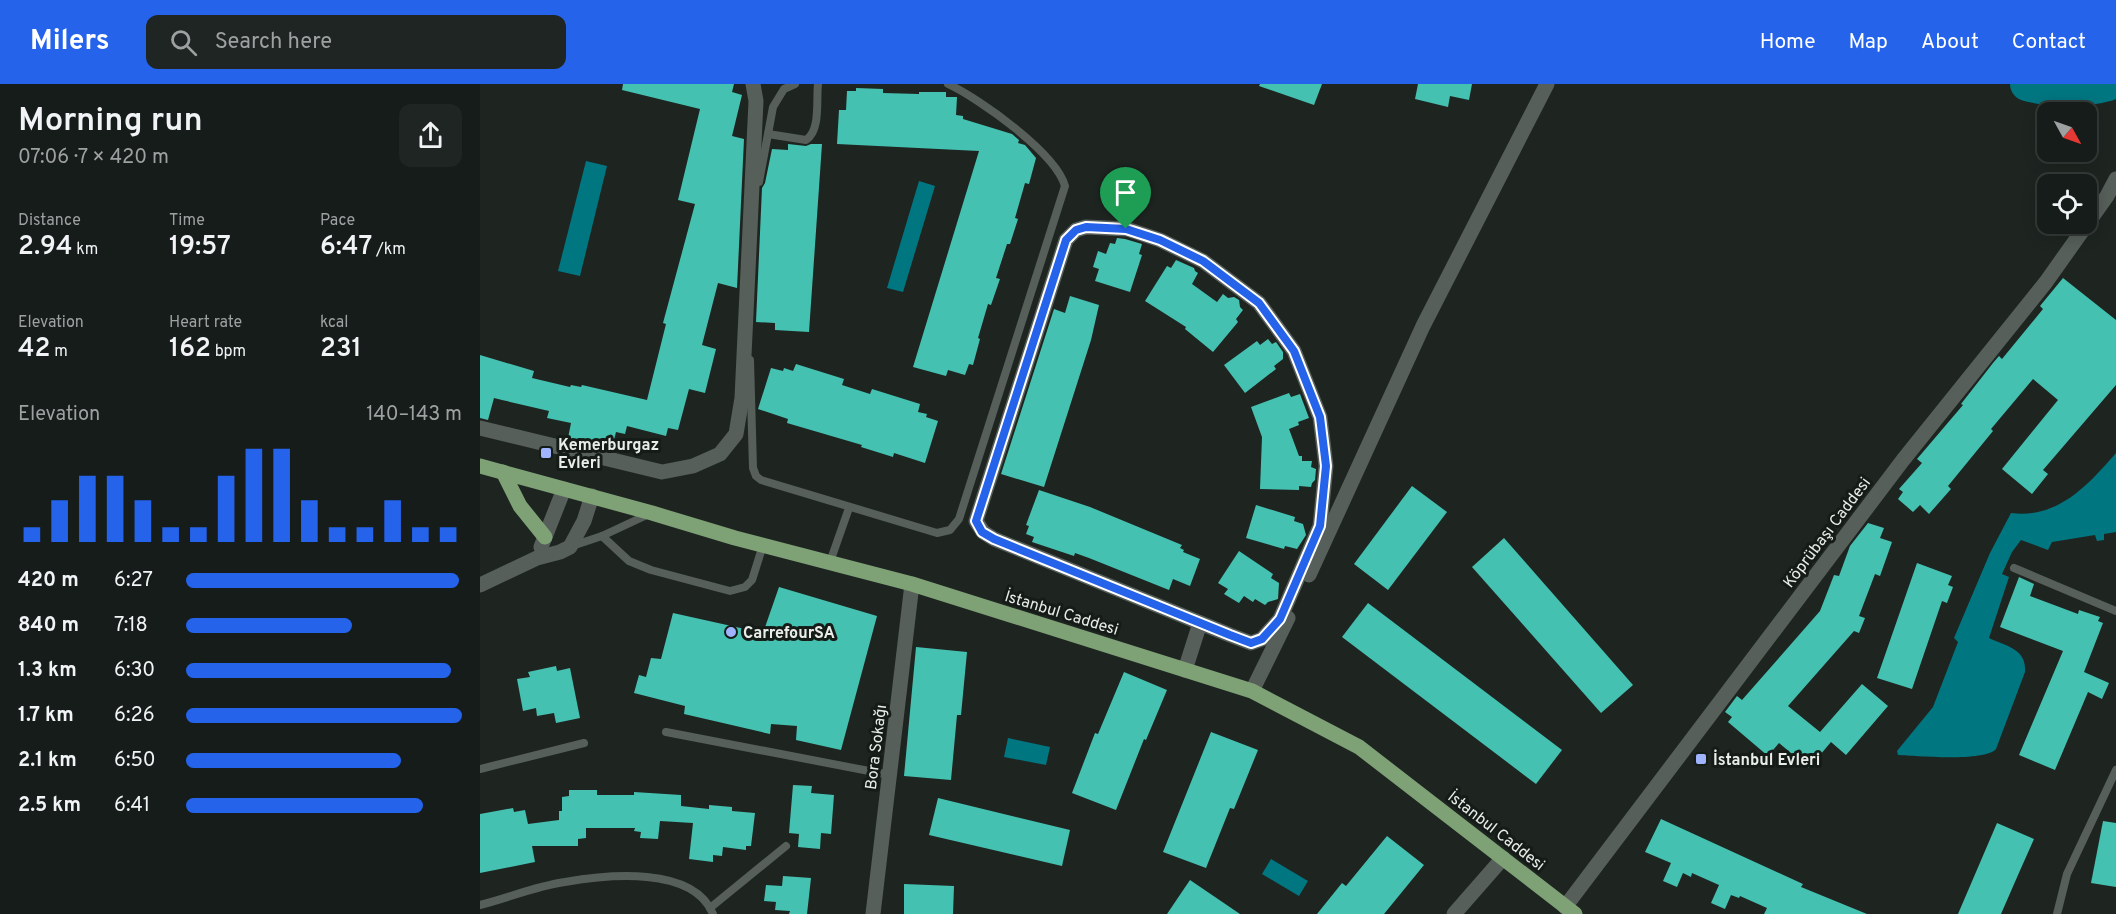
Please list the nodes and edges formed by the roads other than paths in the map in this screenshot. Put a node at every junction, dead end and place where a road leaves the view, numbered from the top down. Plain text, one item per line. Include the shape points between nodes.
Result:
1 (753, 84) edge
2 (795, 84) edge
3 (818, 84) edge
4 (948, 84) edge
5 (1547, 84) edge
6 (768, 134) junction
7 (2116, 179) edge
8 (480, 428) edge
9 (480, 466) edge
10 (503, 472) junction
11 (564, 489) junction
12 (592, 496) junction
13 (849, 507) junction
14 (652, 513) junction
15 (602, 536) junction
16 (544, 537) junction
17 (763, 545) junction
18 (570, 547) junction
19 (537, 558) junction
20 (830, 562) junction
21 (2014, 568) dead end
22 (912, 584) junction
23 (480, 585) edge
24 (2116, 611) edge
25 (1200, 623) junction
26 (1185, 669) junction
27 (1252, 691) junction
28 (666, 732) dead end
29 (584, 743) dead end
30 (480, 769) edge
31 (2116, 770) edge
32 (890, 776) junction
33 (786, 846) dead end
34 (1503, 858) junction
35 (480, 905) edge
36 (1570, 910) edge
37 (711, 911) edge
38 (873, 914) edge
39 (1454, 914) edge
40 (2057, 914) edge

1 - 8 street via 756,101 752,214 742,398 736,434 720,454 693,466 662,472
2 - 6 lane via 784,89 773,107
3 - 6 lane via 811,136 806,140
4 - 13 lane via 966,92 1033,143 1059,171 1065,186 959,519 951,530 937,533
5 - 27 street via 1423,326 1329,534
6 - 13 lane via 759,181 750,351 753,468 761,480
7 - 36 street, Köprübaşı Caddesi via 2046,282 1903,460
9 - 10 main road, İstanbul Caddesi
10 - 11 main road, İstanbul Caddesi
10 - 16 main road via 520,506
11 - 12 main road, İstanbul Caddesi
11 - 16 street
12 - 14 main road, İstanbul Caddesi
12 - 18 street
13 - 20 lane
14 - 15 lane
14 - 17 main road, İstanbul Caddesi
15 - 17 lane via 629,561 730,591 745,587 752,580
15 - 18 lane
16 - 19 street
17 - 20 main road, İstanbul Caddesi
18 - 19 street
19 - 23 street
20 - 22 main road, İstanbul Caddesi
21 - 24 lane
22 - 26 main road, İstanbul Caddesi
22 - 32 street, Bora Sokağı
25 - 25 street via 994,539 982,532 976,521 1066,240 1076,230 1126,229 1160,240 1203,261 1259,303 1294,351 1320,417 1326,466 1320,526 1280,619 1262,639 1251,643
25 - 26 street
26 - 27 main road, İstanbul Caddesi
27 - 34 main road, İstanbul Caddesi via 1359,747
28 - 32 lane
29 - 30 lane
31 - 40 lane via 2067,874
32 - 38 street, Bora Sokağı
33 - 37 lane
34 - 36 main road, İstanbul Caddesi
34 - 39 street
35 - 37 lane via 563,882 622,876 673,882 691,889

